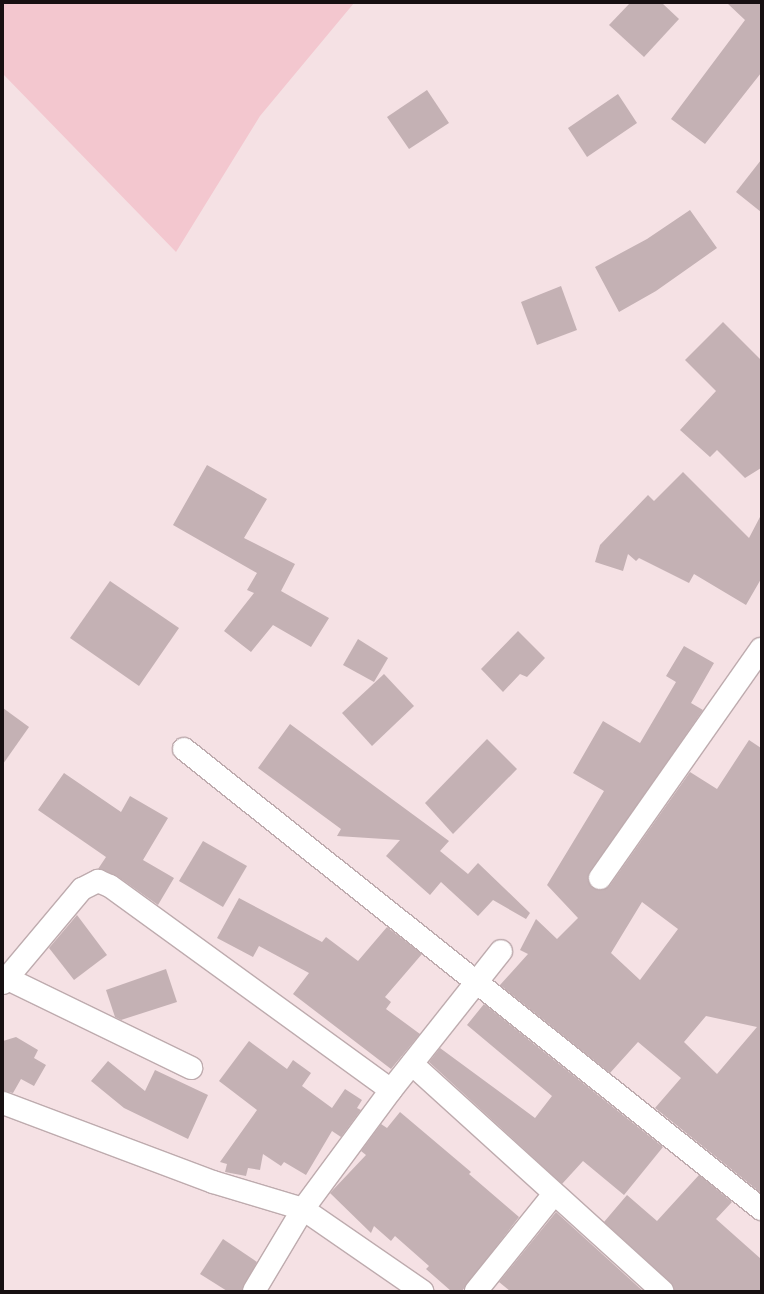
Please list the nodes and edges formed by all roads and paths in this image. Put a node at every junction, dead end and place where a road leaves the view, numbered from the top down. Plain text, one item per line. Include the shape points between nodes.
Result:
1 (761, 649) edge
2 (184, 749) dead end
3 (600, 878) dead end
4 (501, 951) dead end
5 (5, 980) edge
6 (476, 982) junction
7 (412, 1064) junction
8 (191, 1068) dead end
9 (391, 1090) junction
10 (3, 1103) edge
11 (554, 1194) junction
12 (761, 1209) edge
13 (303, 1210) junction
14 (254, 1291) edge
15 (422, 1291) edge
16 (476, 1291) edge
17 (662, 1291) edge

1 - 3 street
2 - 6 street
4 - 6 street
5 - 8 street
5 - 9 street via 82,889 98,881 110,886
6 - 7 street
6 - 12 street
7 - 9 street
7 - 11 street
9 - 13 street
10 - 13 street via 213,1182
11 - 16 street
11 - 17 street
13 - 14 street
13 - 15 street

